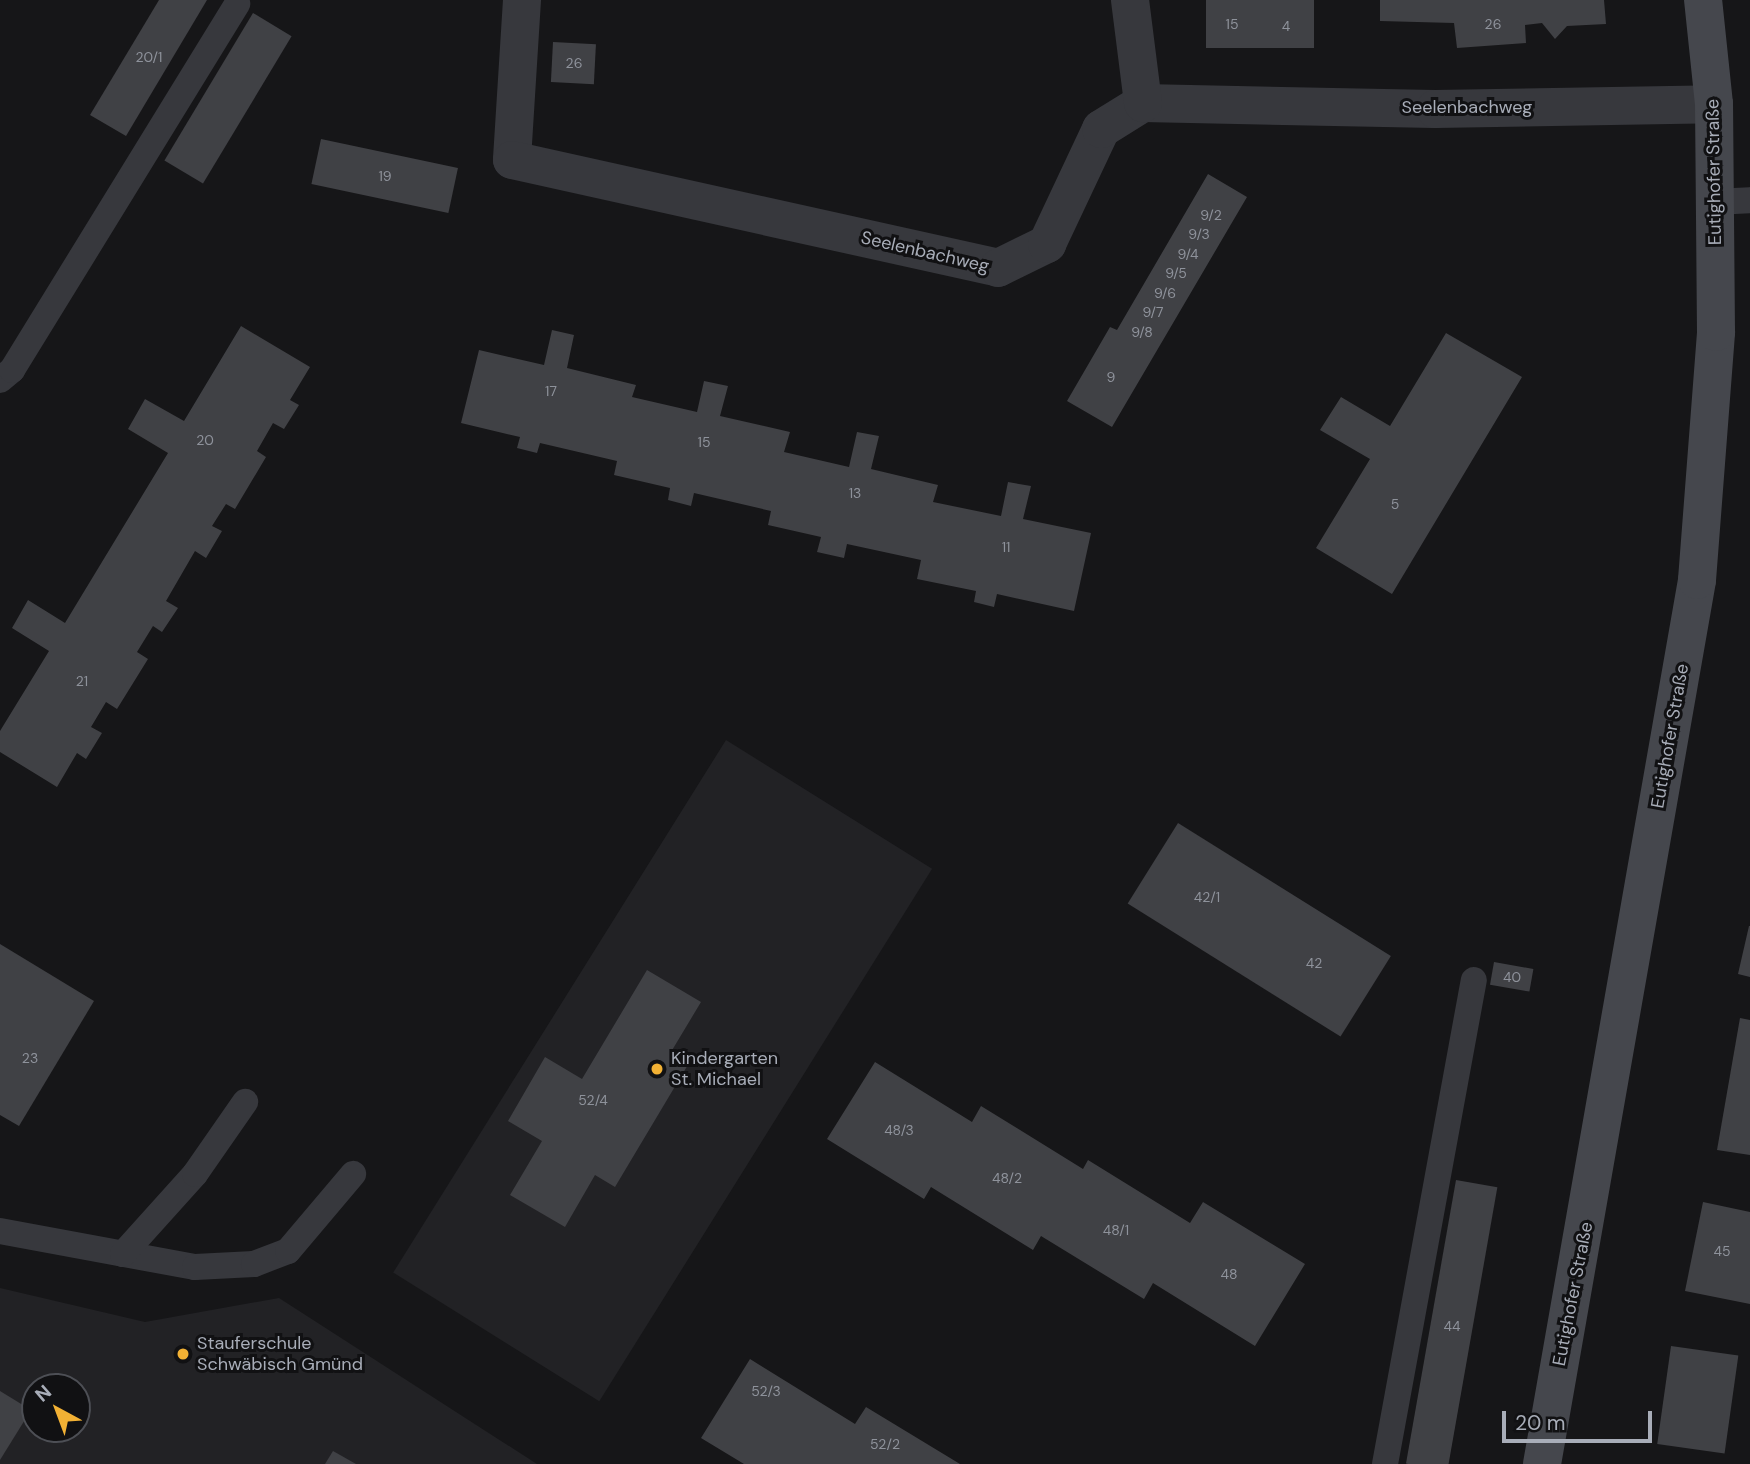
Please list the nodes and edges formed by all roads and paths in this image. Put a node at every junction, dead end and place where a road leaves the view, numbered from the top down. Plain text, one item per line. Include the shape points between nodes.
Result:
1 (522, 0) edge
2 (1130, 0) edge
3 (1703, 0) edge
4 (237, 4) dead end
5 (1143, 103) junction
6 (1714, 104) junction
7 (1732, 201) edge
8 (0, 380) edge
9 (1474, 981) dead end
10 (245, 1102) dead end
11 (353, 1174) dead end
12 (0, 1231) edge
13 (123, 1254) junction
14 (1385, 1464) edge
15 (1542, 1464) edge

1 - 5 street, Seelenbachweg via 512,160 998,268 1047,244 1101,129
2 - 5 street
3 - 6 street, Eutighofer Straße
4 - 8 lane via 12,370
5 - 6 street, Seelenbachweg via 1435,109
6 - 7 street, Eutighofer Straße
7 - 15 street, Eutighofer Straße via 1716,332 1698,580
9 - 14 lane
10 - 13 lane via 195,1174
11 - 13 lane via 288,1251 254,1264 195,1267
12 - 13 lane

